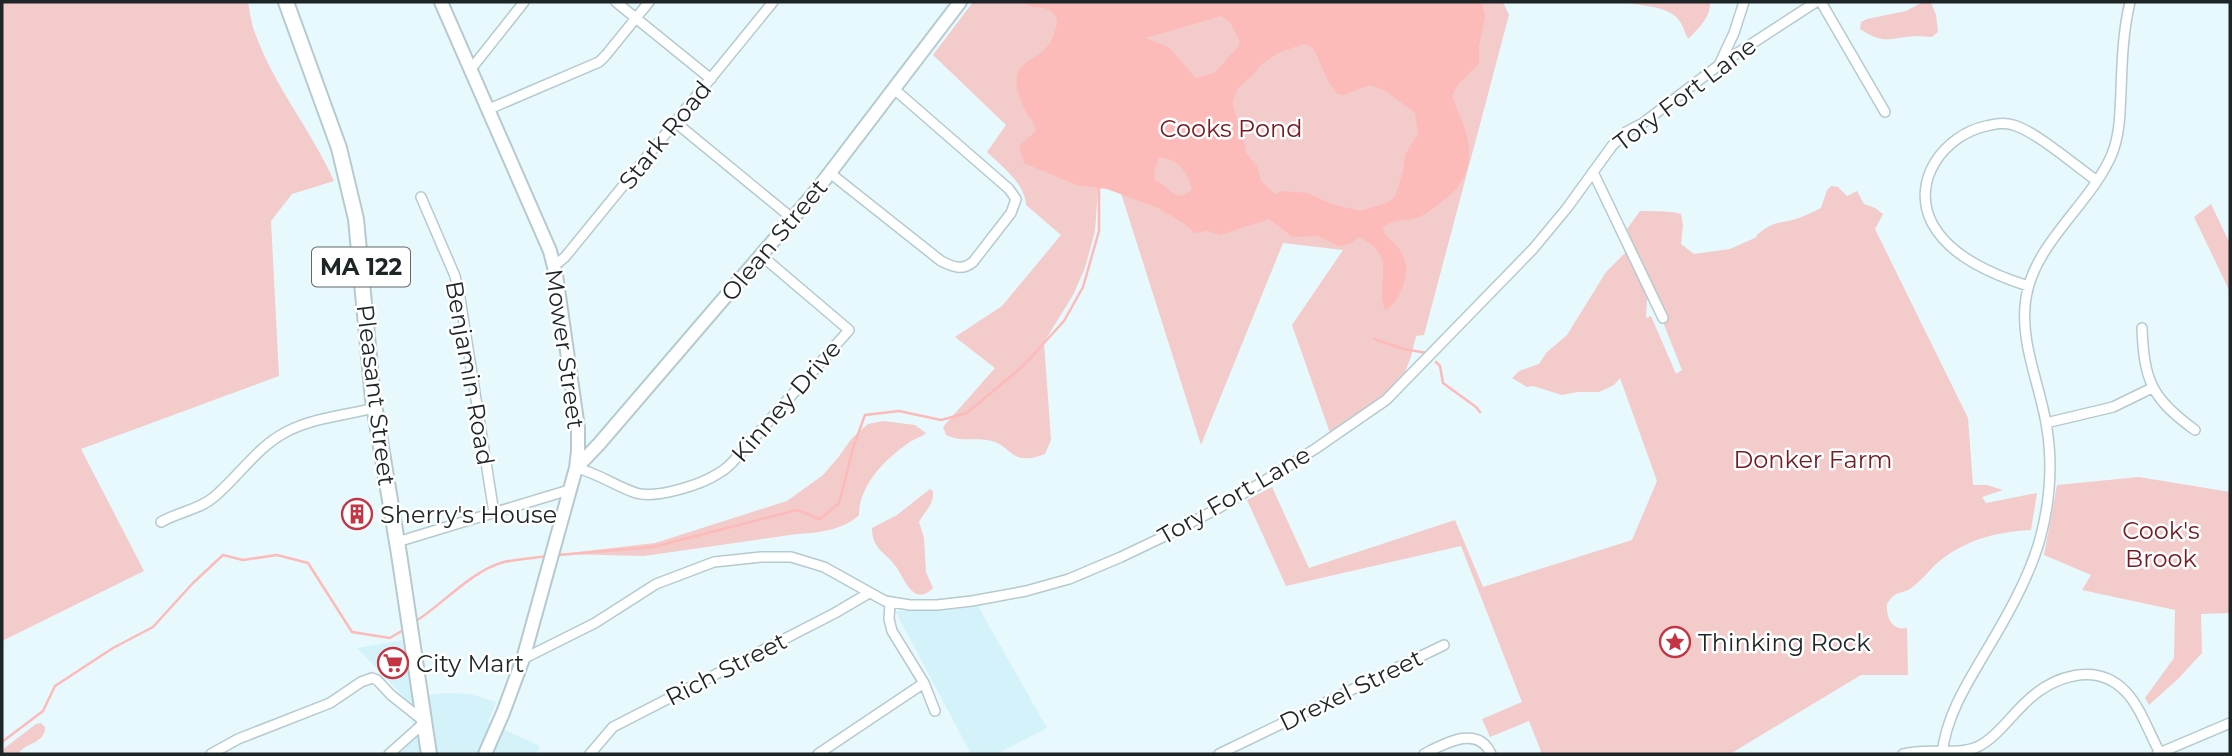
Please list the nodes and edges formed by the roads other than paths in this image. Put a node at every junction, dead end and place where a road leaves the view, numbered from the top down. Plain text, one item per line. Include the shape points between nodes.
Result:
1 (286, 2) edge
2 (442, 2) edge
3 (524, 2) edge
4 (616, 2) edge
5 (649, 2) edge
6 (774, 2) edge
7 (960, 2) edge
8 (1744, 2) edge
9 (1819, 2) edge
10 (2130, 2) edge
11 (636, 18) junction
12 (1719, 65) junction
13 (471, 69) junction
14 (711, 79) junction
15 (894, 89) junction
16 (489, 109) junction
17 (1885, 112) dead end
18 (675, 122) junction
19 (1593, 172) junction
20 (830, 173) junction
21 (2097, 181) junction
22 (421, 197) dead end
23 (793, 219) junction
24 (762, 256) junction
25 (554, 267) junction
26 (2028, 286) junction
27 (1663, 318) dead end
28 (2142, 328) dead end
29 (2152, 388) junction
30 (374, 408) junction
31 (2046, 424) junction
32 (2195, 430) dead end
33 (576, 468) junction
34 (569, 490) junction
35 (494, 513) junction
36 (161, 522) dead end
37 (397, 542) junction
38 (869, 593) junction
39 (890, 603) junction
40 (1444, 645) dead end
41 (523, 659) junction
42 (924, 683) junction
43 (934, 711) dead end
44 (425, 722) junction
45 (2230, 723) edge
46 (1489, 751) edge
47 (483, 752) edge
48 (1942, 752) edge
49 (211, 754) edge
50 (389, 754) edge
51 (429, 754) edge
52 (590, 754) edge
53 (818, 754) edge
54 (1219, 754) edge
55 (1424, 754) edge
56 (1903, 754) edge
57 (2158, 754) edge

1 - 30 main road, Pleasant Street / MA 122 via 349,185 358,231
2 - 13 street, Mower Street
3 - 13 street
4 - 11 street
5 - 11 street
6 - 14 street, Stark Road
7 - 15 street, Olean Street
8 - 12 street
9 - 12 street, Tory Fort Lane
9 - 17 street
10 - 21 street via 2117,137
11 - 14 street
11 - 16 street via 599,62
12 - 19 street, Tory Fort Lane via 1626,132
13 - 16 street, Mower Street
14 - 18 street, Stark Road
15 - 20 street, Olean Street
15 - 20 street via 1009,189 1016,199 1011,213 973,262 965,268 955,267
16 - 25 street, Mower Street
18 - 23 street
18 - 25 street, Stark Road
19 - 27 street
19 - 39 street, Tory Fort Lane via 1533,249 1396,391 1375,410 1261,483 1167,535 1069,579 972,601
20 - 23 street, Olean Street
21 - 26 street via 2047,249
21 - 26 street via 2011,124 1970,131 1936,159 1925,196 1935,228 1976,264
22 - 35 street, Benjamin Road via 458,287
23 - 24 street, Olean Street
24 - 33 street, Olean Street
24 - 33 street, Kinney Drive via 849,330 739,456 711,478 649,495
25 - 33 street, Mower Street via 578,428
26 - 31 street via 2025,329
28 - 29 street
29 - 31 street via 2113,407
29 - 32 street via 2171,412
30 - 36 street via 287,431 264,446 213,498
30 - 37 main road, Pleasant Street / MA 122
31 - 48 street via 2048,493 2037,549 1960,697
33 - 34 street, Mower Street
34 - 35 street
34 - 41 street, Mower Street
35 - 37 street
37 - 44 main road, Pleasant Street / MA 122
38 - 39 street, Tory Fort Lane
38 - 41 street, Tory Fort Lane via 824,567 791,557 714,562 656,584 595,623
38 - 52 street, Rich Street via 613,727
39 - 42 street via 892,631
40 - 54 street, Drexel Street
41 - 47 street, Mower Street
42 - 43 street
42 - 53 street
44 - 49 street via 372,678 328,704
44 - 50 street
44 - 51 main road, Pleasant Street / MA 122
45 - 57 street
46 - 55 street via 1472,737
48 - 56 street
48 - 57 street via 1977,747 2046,686 2081,674 2102,678 2125,691

